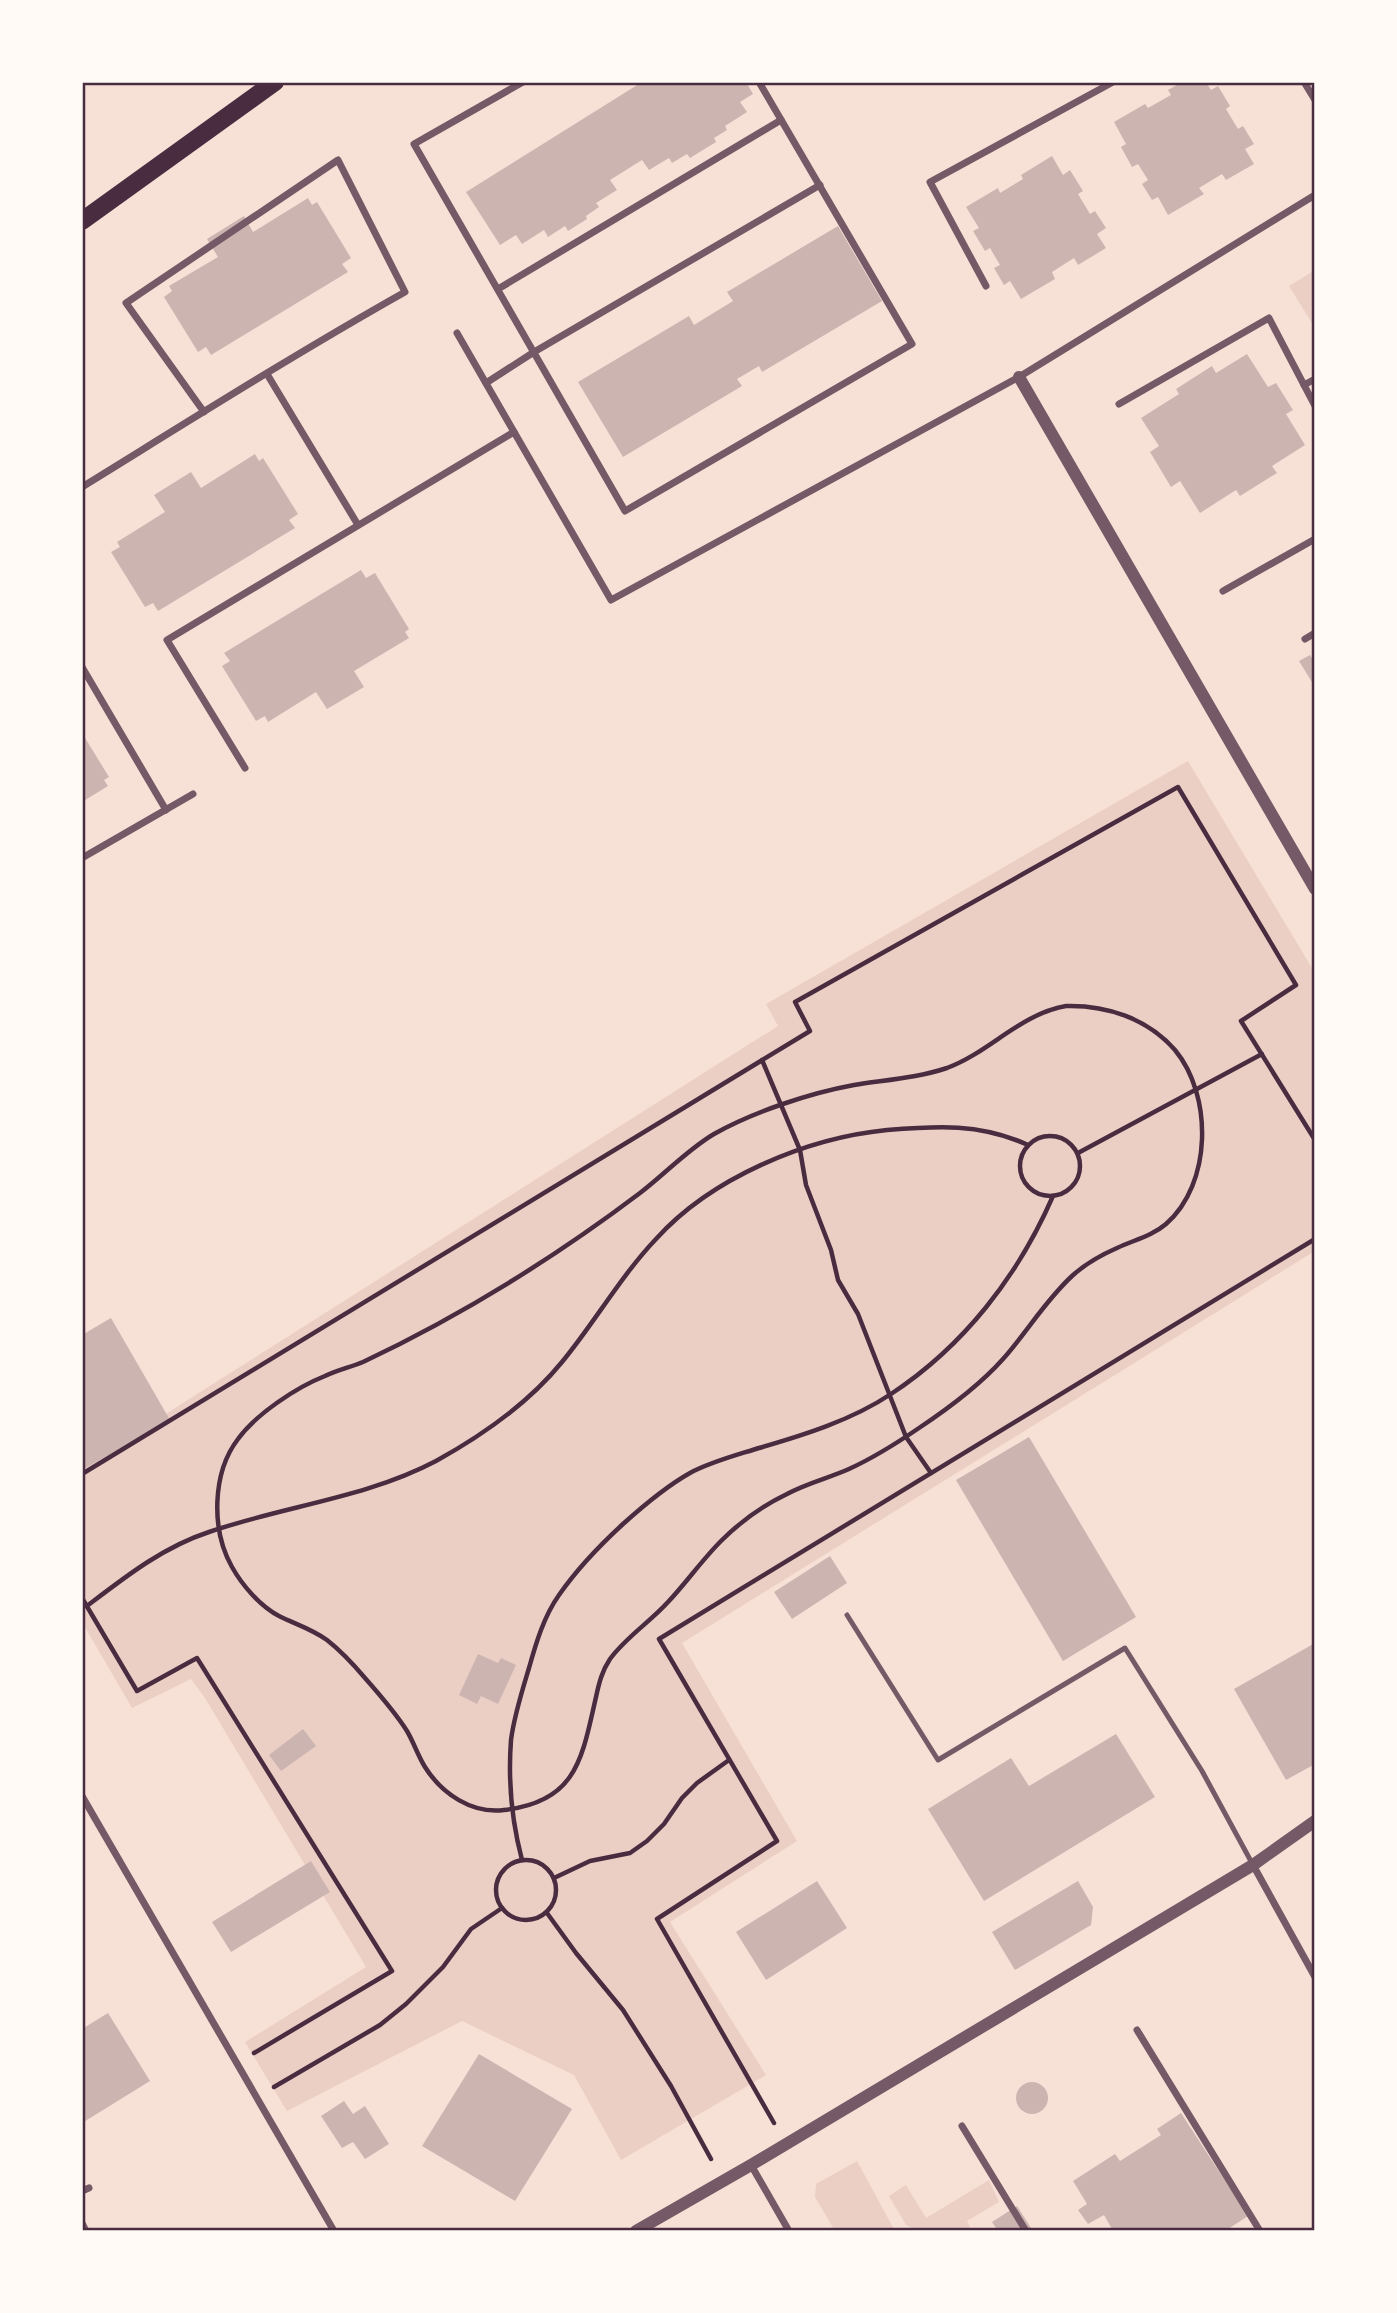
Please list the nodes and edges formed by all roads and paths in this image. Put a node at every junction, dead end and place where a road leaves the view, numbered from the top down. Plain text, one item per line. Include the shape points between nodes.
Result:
1 (275, 82) edge
2 (523, 82) edge
3 (759, 82) edge
4 (1113, 82) edge
5 (1304, 82) edge
6 (1315, 100) edge
7 (781, 120) junction
8 (820, 185) junction
9 (1315, 195) edge
10 (82, 221) edge
11 (986, 286) dead end
12 (498, 289) junction
13 (457, 333) dead end
14 (534, 352) junction
15 (267, 374) junction
16 (1019, 377) junction
17 (1315, 379) edge
18 (486, 383) junction
19 (1304, 385) junction
20 (1119, 404) dead end
21 (1315, 406) edge
22 (204, 412) junction
23 (514, 432) junction
24 (82, 487) edge
25 (358, 526) junction
26 (1315, 539) edge
27 (1223, 591) dead end
28 (1315, 633) edge
29 (1305, 639) dead end
30 (82, 667) edge
31 (245, 768) dead end
32 (193, 794) dead end
33 (166, 810) junction
34 (82, 858) edge
35 (1315, 889) edge
36 (1262, 1054) junction
37 (762, 1060) junction
38 (1195, 1090) junction
39 (782, 1105) junction
40 (1315, 1140) edge
41 (1028, 1145) junction
42 (800, 1150) junction
43 (1078, 1153) junction
44 (1052, 1196) junction
45 (890, 1395) junction
46 (906, 1437) junction
47 (931, 1473) dead end
48 (82, 1474) edge
49 (220, 1529) junction
50 (82, 1598) edge
51 (87, 1606) junction
52 (848, 1615) dead end
53 (729, 1760) dead end
54 (82, 1796) edge
55 (513, 1810) junction
56 (1315, 1821) edge
57 (522, 1860) junction
58 (1253, 1865) junction
59 (554, 1878) junction
60 (502, 1908) junction
61 (547, 1913) junction
62 (1315, 1977) edge
63 (1137, 2030) dead end
64 (236, 2063) junction
65 (256, 2097) junction
66 (962, 2126) dead end
67 (751, 2165) junction
68 (723, 2181) junction
69 (82, 2223) edge
70 (86, 2231) edge
71 (334, 2231) edge
72 (636, 2231) edge
73 (789, 2231) edge
74 (1026, 2231) edge
75 (1260, 2231) edge

1 - 10 main road
2 - 12 street via 414,144
3 - 7 street
4 - 11 street via 930,182
5 - 6 street
7 - 8 street
7 - 12 street
8 - 14 street
8 - 14 street via 912,344 625,510
9 - 16 street
12 - 14 street
13 - 18 street
14 - 18 street
15 - 22 street
15 - 22 street via 405,292 338,160 126,303
15 - 25 street
16 - 23 street via 611,600
16 - 35 street
17 - 19 street
18 - 23 street
19 - 20 street via 1269,318
19 - 21 street
22 - 24 street
23 - 25 street
25 - 31 street via 167,640
26 - 27 street
28 - 29 street
30 - 33 street
32 - 33 street
33 - 34 street
36 - 37 path via 1241,1021 1296,985 1178,787 795,1002 810,1031
36 - 38 path
36 - 40 path
37 - 39 path
37 - 48 path
38 - 39 path via 1175,1051 1146,1027 1110,1010 1066,1006 1046,1010 948,1067 824,1091
38 - 43 path
38 - 46 path via 1202,1124 1199,1159 1180,1208 1162,1228 1113,1249 1074,1275 996,1367
39 - 42 path
39 - 49 path via 717,1132 587,1231 476,1302 295,1391 240,1436 230,1453 218,1494
41 - 42 path via 1005,1135 959,1126 876,1131
41 - 43 path via 1055,1136 1065,1139
41 - 44 path via 1020,1164 1025,1184 1042,1196
42 - 45 path via 806,1185 838,1280 858,1314
42 - 49 path via 731,1180 657,1237 562,1363 522,1405 484,1433 434,1462 373,1487
43 - 44 path via 1077,1181
44 - 45 path via 999,1293 932,1364
45 - 46 path
45 - 55 path via 797,1437 691,1472 646,1503 588,1559 558,1597 537,1640 522,1690 512,1738
46 - 47 path
46 - 55 path via 859,1465 786,1494 727,1535 608,1662 580,1761 570,1779 553,1796
49 - 51 path via 172,1548 134,1570
49 - 55 path via 230,1565 254,1596 279,1616 327,1640 358,1670 401,1723 431,1776 452,1796 473,1807
50 - 51 path
51 - 64 path via 137,1691 197,1658 392,1971
52 - 58 lane via 938,1760 1125,1648 1202,1771
53 - 59 path via 697,1783 647,1841 629,1853 590,1861
54 - 64 street
55 - 57 path
56 - 58 street
57 - 59 path via 541,1863
57 - 60 path via 512,1863 498,1878 497,1899
58 - 62 street
58 - 67 street
59 - 61 path via 556,1897
60 - 61 path via 518,1920 538,1919
60 - 65 path via 471,1929 443,1967 380,2025
61 - 68 path via 623,2010
63 - 75 street
64 - 65 street
65 - 71 street
66 - 74 street
67 - 68 street
67 - 73 street
68 - 72 street
69 - 70 street

